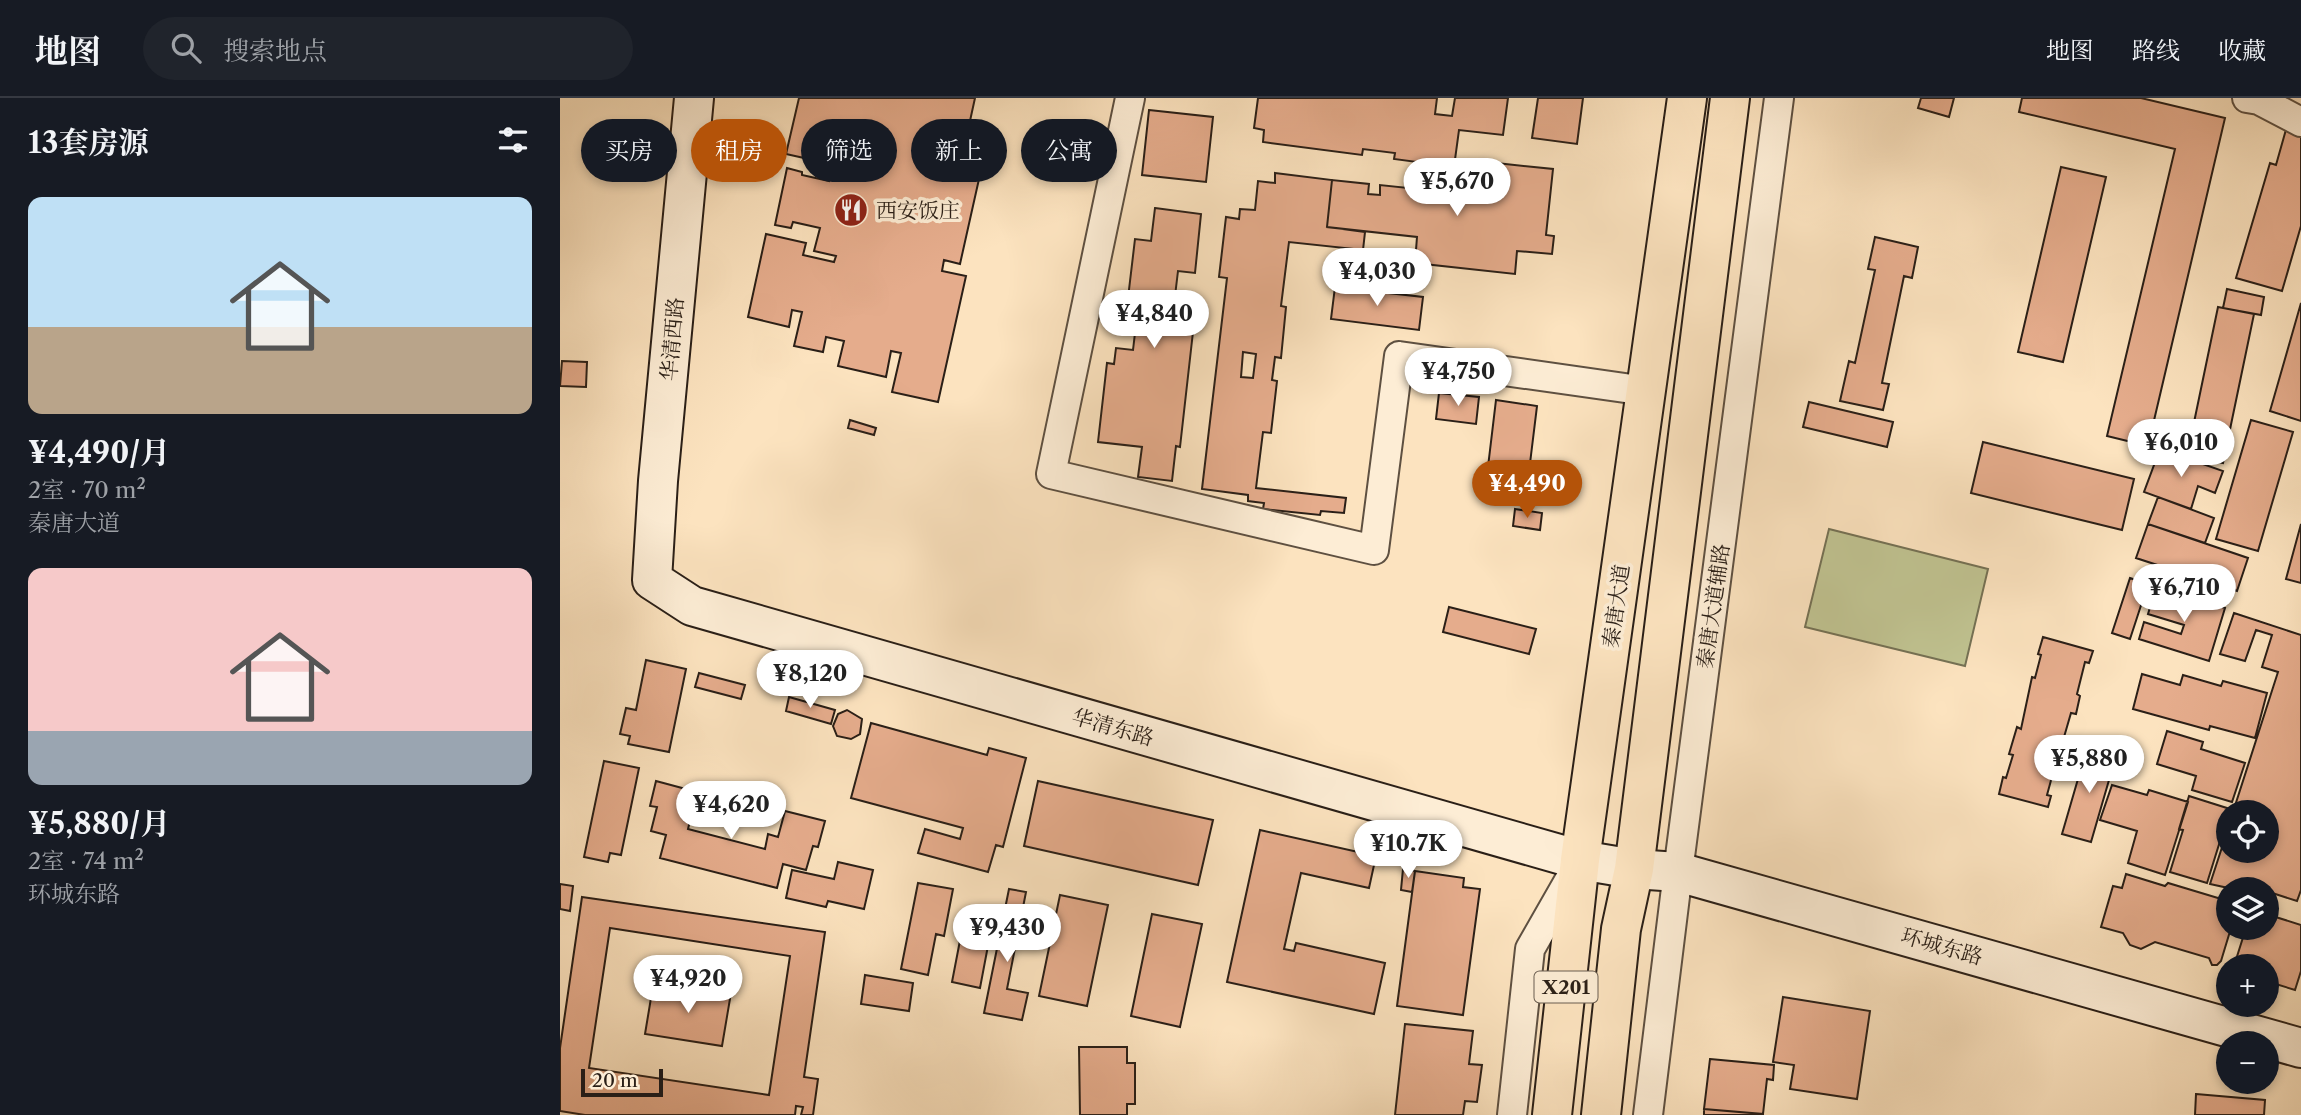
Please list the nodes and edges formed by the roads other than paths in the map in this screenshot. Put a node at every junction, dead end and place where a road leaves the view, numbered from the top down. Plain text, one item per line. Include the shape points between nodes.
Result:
1 (694, 98) edge
2 (1130, 98) edge
3 (1686, 98) edge
4 (1730, 98) edge
5 (1779, 98) edge
6 (2247, 98) edge
7 (2301, 122) edge
8 (1646, 391) junction
9 (652, 580) joint
10 (1580, 860) junction
11 (1634, 869) junction
12 (1678, 872) junction
13 (2301, 1048) edge
14 (1512, 1115) edge
15 (1552, 1115) edge
16 (1601, 1115) edge
17 (1648, 1115) edge

1 - 9 street, 华清西路
2 - 8 street via 1051,474 1374,550 1399,356
3 - 8 main road, 秦唐大道
4 - 11 main road
5 - 12 street, 秦唐大道辅路
6 - 7 street
8 - 10 main road, 秦唐大道
9 - 10 street, 华清东路 via 692,607
10 - 11 street, 环城东路
10 - 14 street via 1530,949
10 - 15 main road, 秦唐大道 / X201
11 - 12 street, 环城东路
11 - 16 main road, X201 via 1622,929
12 - 13 street, 环城东路
12 - 17 street, 秦唐大道辅路

